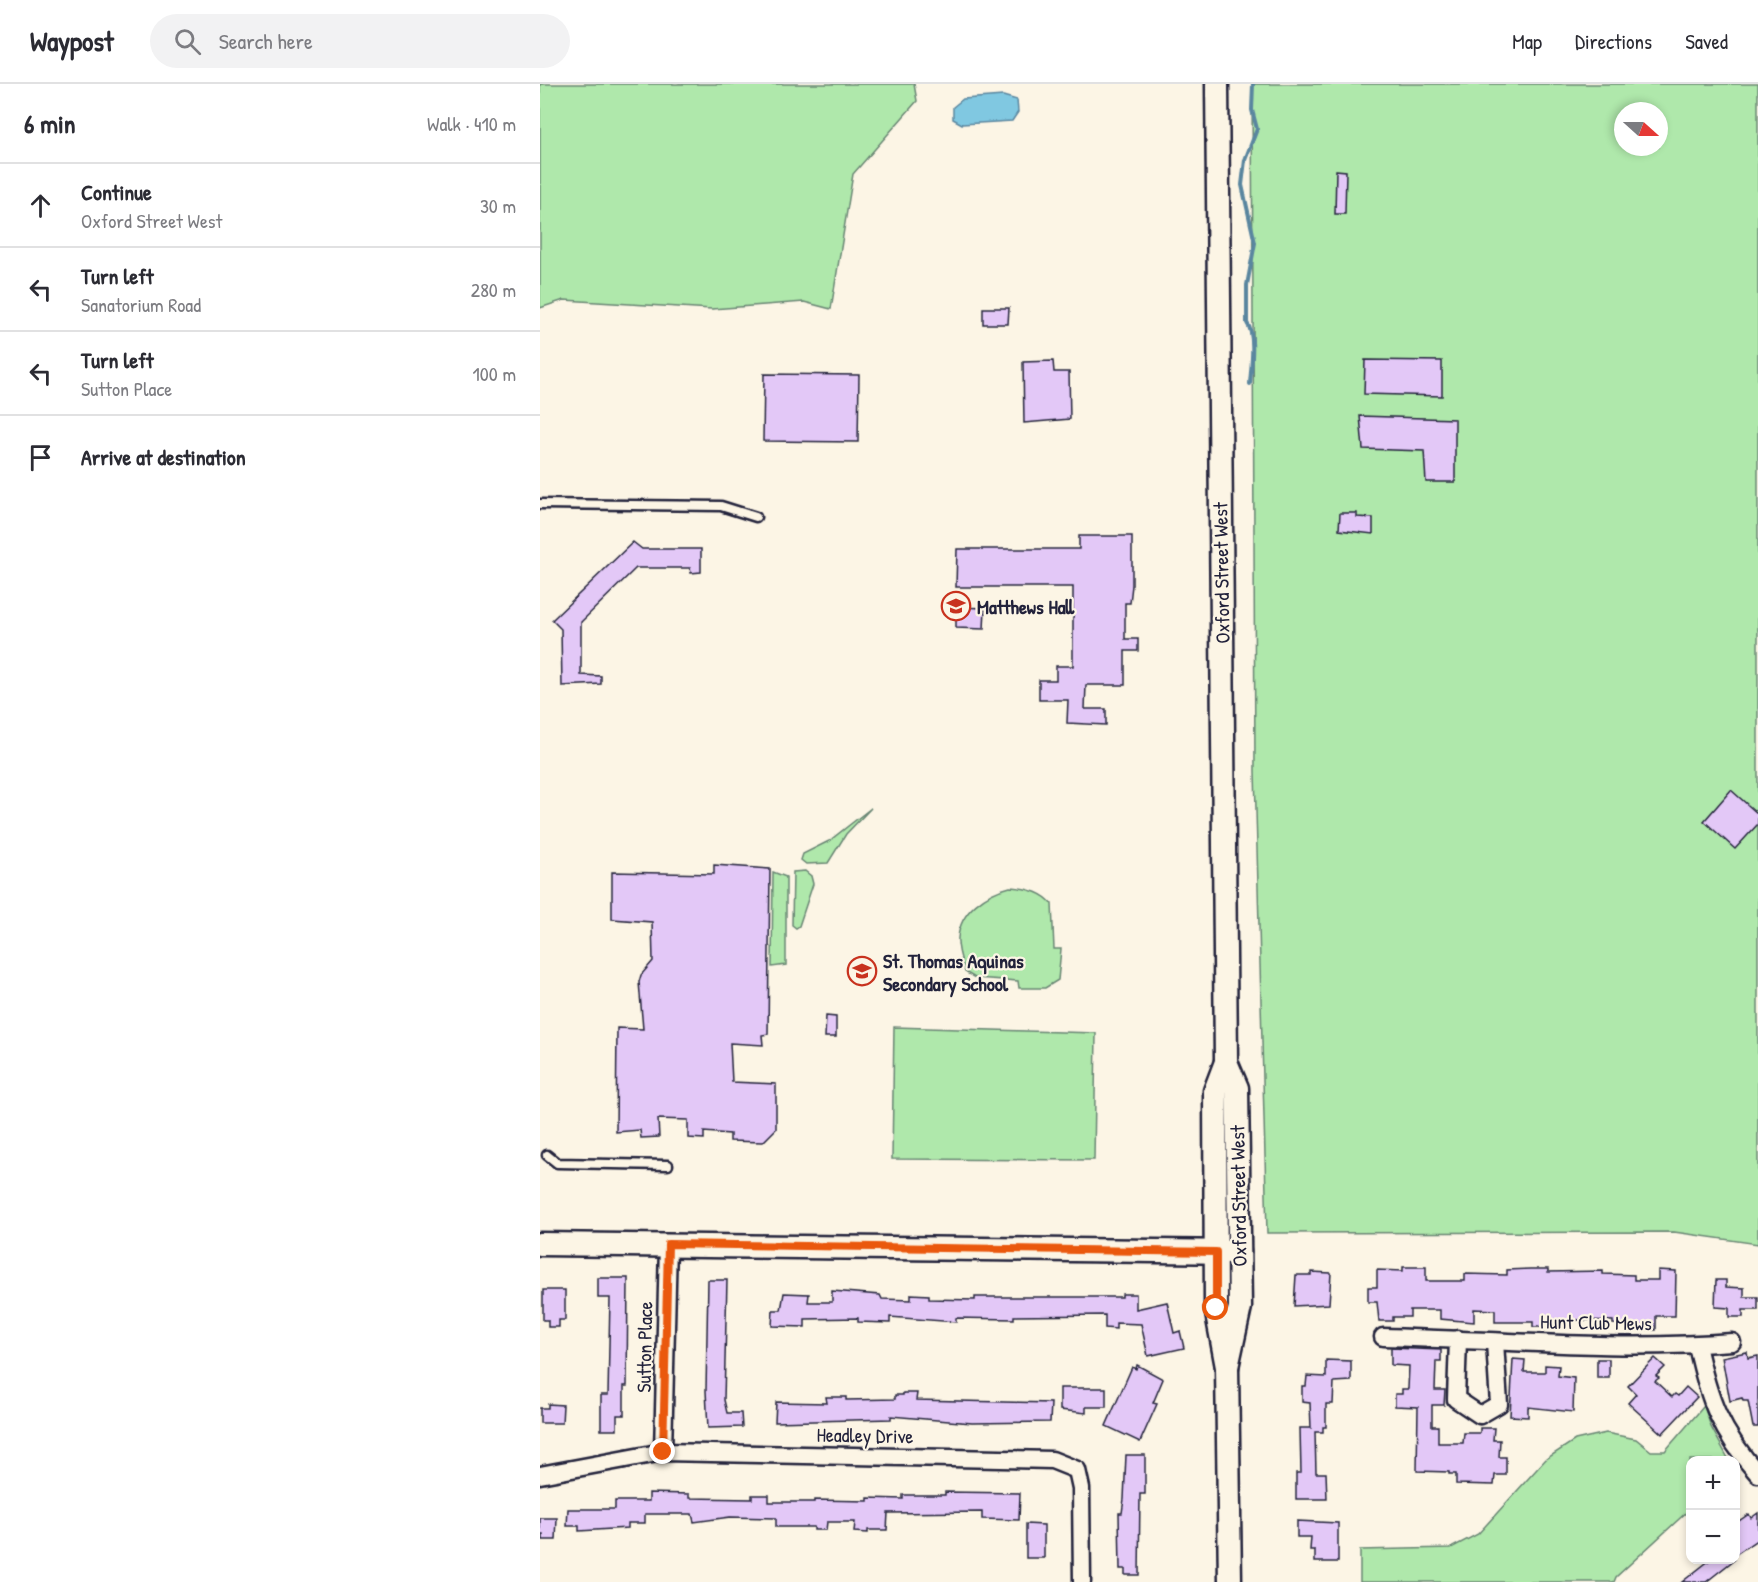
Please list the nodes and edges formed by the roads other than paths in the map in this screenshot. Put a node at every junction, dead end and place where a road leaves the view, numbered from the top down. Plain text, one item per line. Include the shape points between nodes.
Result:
1 (1217, 84) edge
2 (540, 504) edge
3 (756, 517) dead end
4 (1226, 1062) junction
5 (548, 1155) dead end
6 (668, 1165) dead end
7 (540, 1244) edge
8 (668, 1244) junction
9 (1216, 1252) junction
10 (1239, 1252) junction
11 (1383, 1337) dead end
12 (1458, 1339) junction
13 (1495, 1342) junction
14 (1732, 1342) dead end
15 (1697, 1345) junction
16 (1227, 1367) junction
17 (663, 1452) junction
18 (1758, 1474) edge
19 (540, 1475) edge
20 (1082, 1582) edge
21 (1230, 1582) edge

1 - 4 main road, Oxford Street West
2 - 3 lane via 721,506
4 - 9 main road, Oxford Street West via 1215,1091
4 - 10 main road, Oxford Street West via 1237,1088
5 - 6 lane via 557,1163
7 - 8 main road
8 - 9 main road
8 - 17 street, Sutton Place
9 - 10 main road
9 - 16 main road, Oxford Street West via 1216,1308
10 - 16 main road, Oxford Street West via 1240,1307
11 - 12 street, Hunt Club Mews
12 - 13 street, Hunt Club Mews
12 - 13 street via 1456,1399 1480,1415 1499,1404
13 - 15 street, Hunt Club Mews
14 - 15 street, Hunt Club Mews
15 - 18 street via 1706,1388 1720,1420 1733,1445
16 - 21 main road, Oxford Street West
17 - 19 street, Headley Drive
17 - 20 street, Headley Drive via 1052,1460 1077,1470 1081,1488

